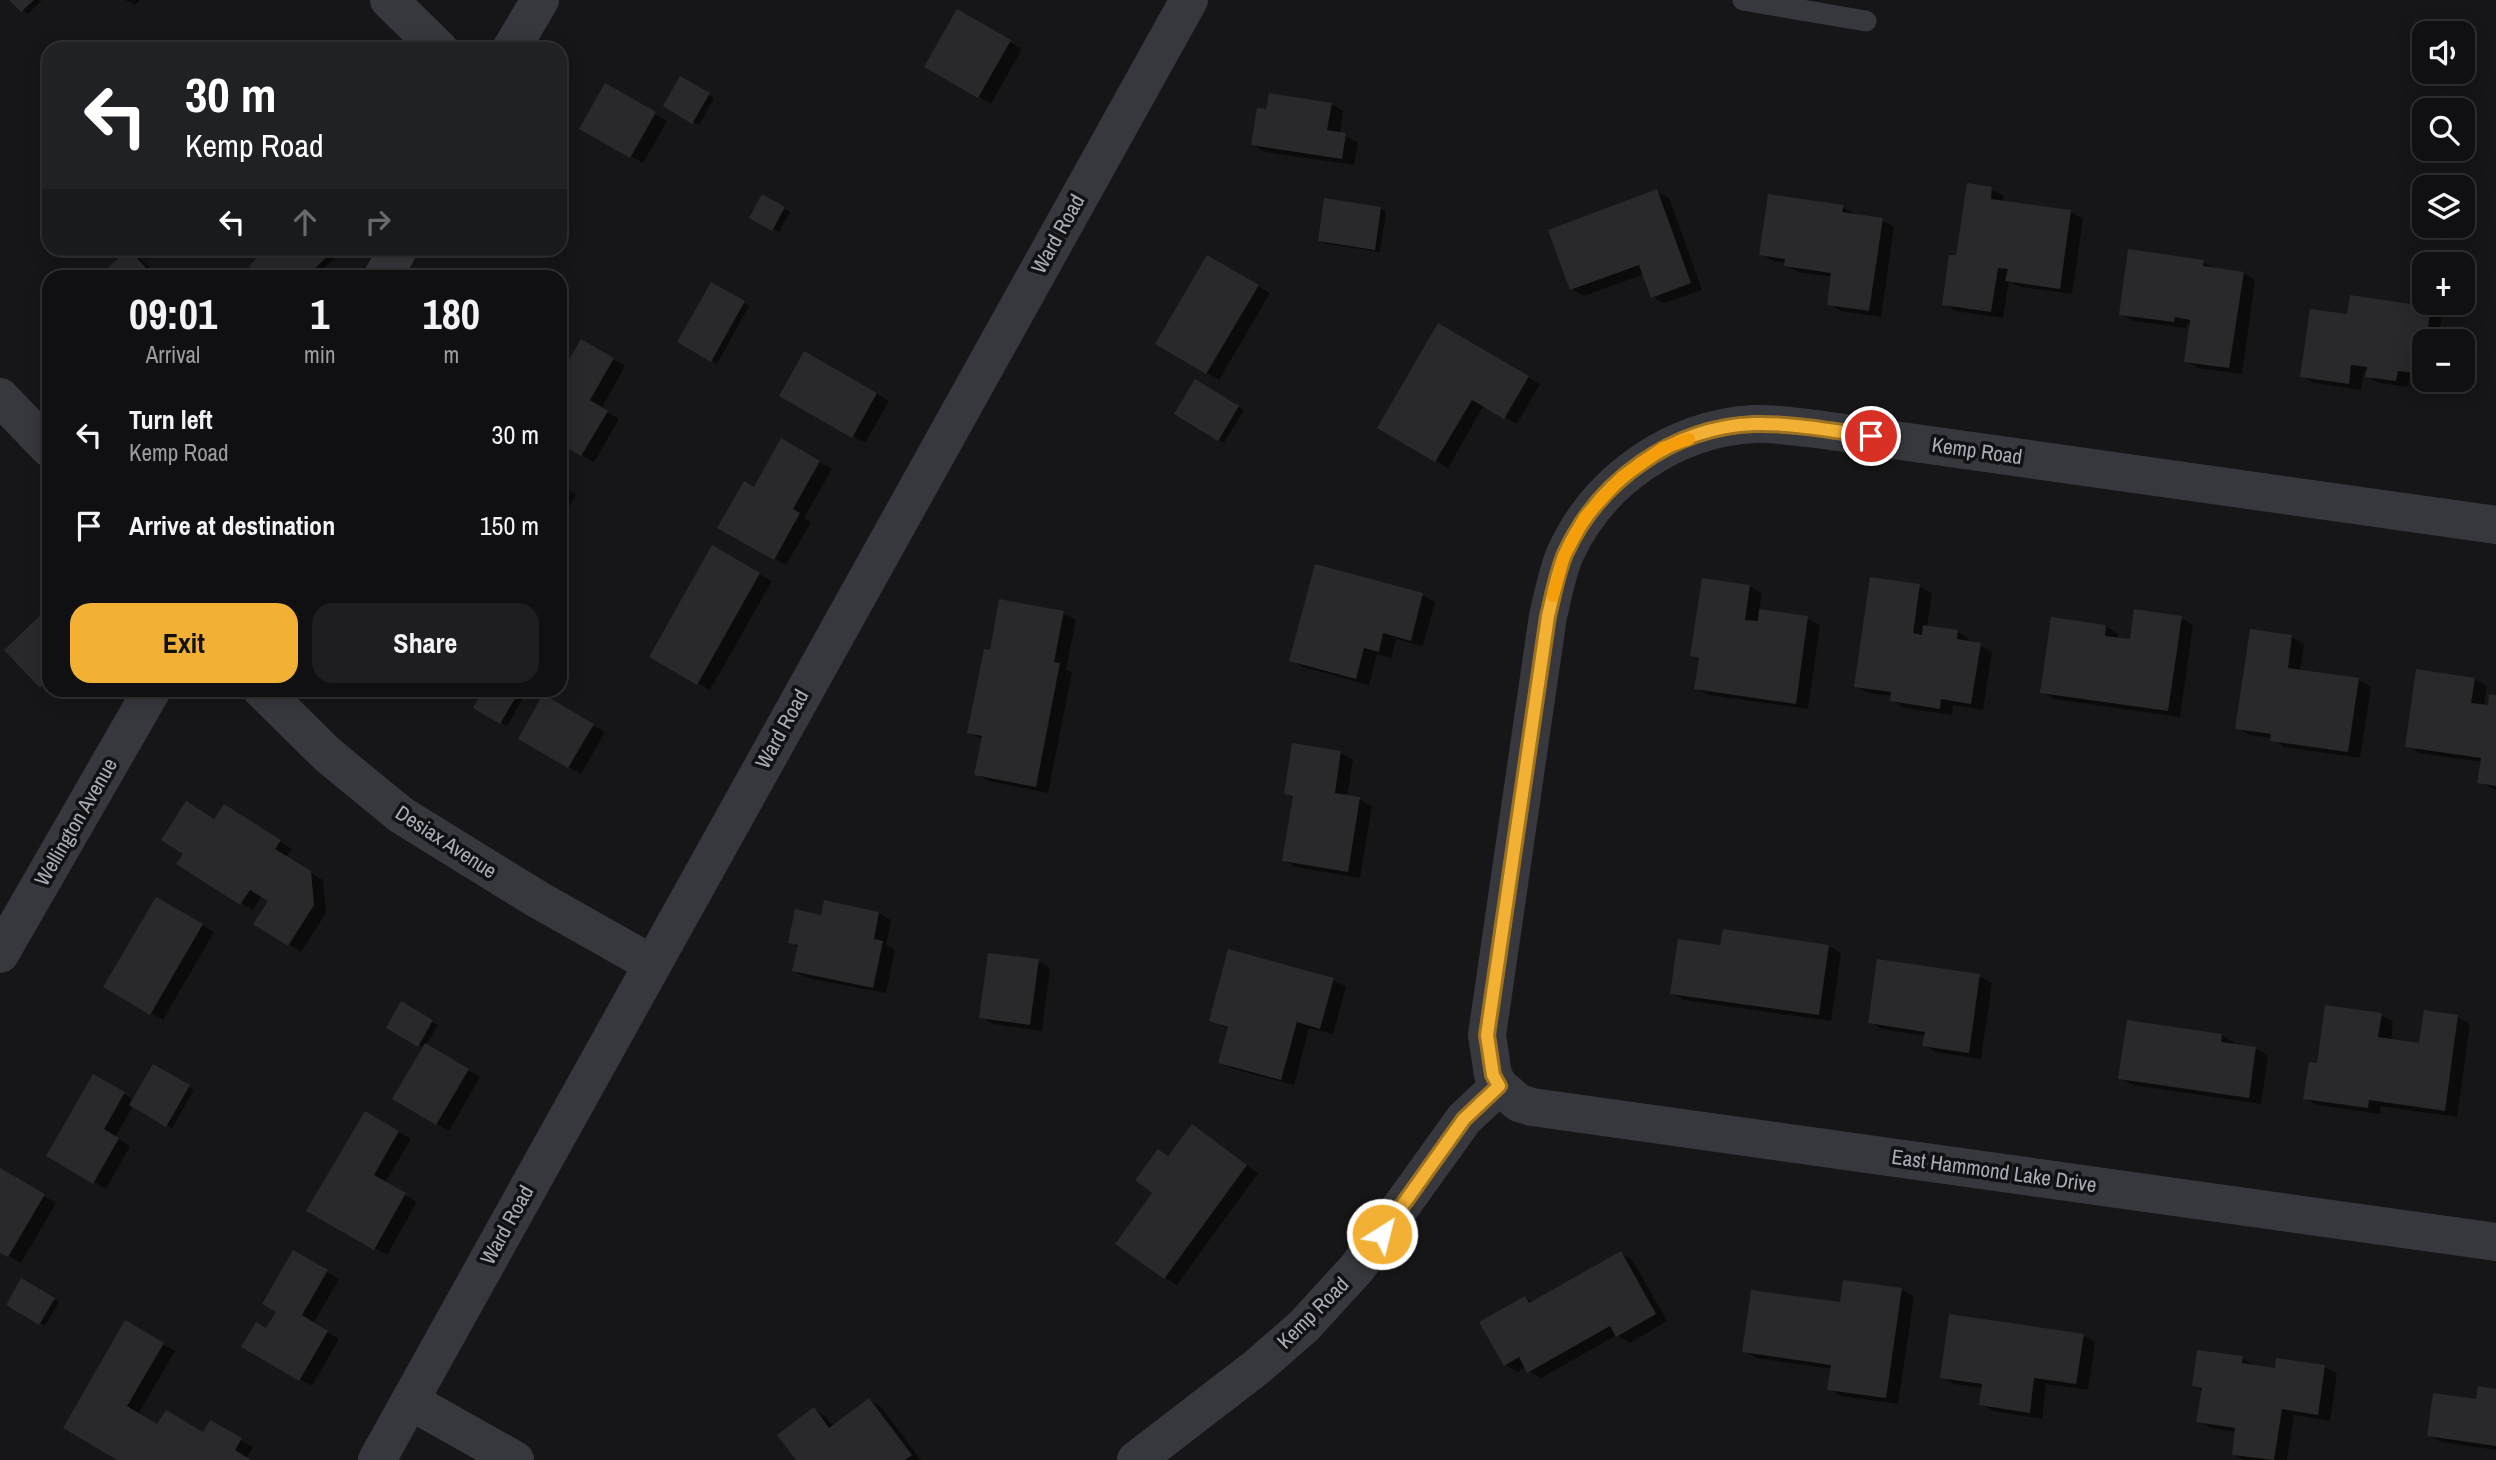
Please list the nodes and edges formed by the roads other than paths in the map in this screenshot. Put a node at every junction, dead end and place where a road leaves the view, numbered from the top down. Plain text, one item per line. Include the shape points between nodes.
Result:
1 (389, 0) edge
2 (540, 0) edge
3 (1189, 0) edge
4 (1743, 0) edge
5 (1866, 21) dead end
6 (432, 42) edge
7 (515, 42) edge
8 (0, 397) edge
9 (42, 441) edge
10 (2496, 525) edge
11 (148, 697) edge
12 (269, 697) edge
13 (0, 954) edge
14 (653, 964) junction
15 (1499, 1086) junction
16 (2496, 1242) edge
17 (410, 1401) junction
18 (377, 1460) edge
19 (515, 1460) edge
20 (1136, 1460) edge

1 - 6 street
2 - 7 street
3 - 14 street, Ward Road
4 - 5 lane
8 - 9 street
10 - 15 street, Kemp Road via 1816,429 1753,424 1710,431 1663,448 1621,478 1585,517 1564,556 1548,616 1487,1035
11 - 13 street, Wellington Avenue
12 - 14 street, Desiax Avenue via 328,755 401,815
14 - 17 street, Ward Road
15 - 16 street, East Hammond Lake Drive via 1532,1107
15 - 20 street, Kemp Road via 1464,1119 1357,1268 1304,1325
17 - 18 street, Ward Road
17 - 19 street

